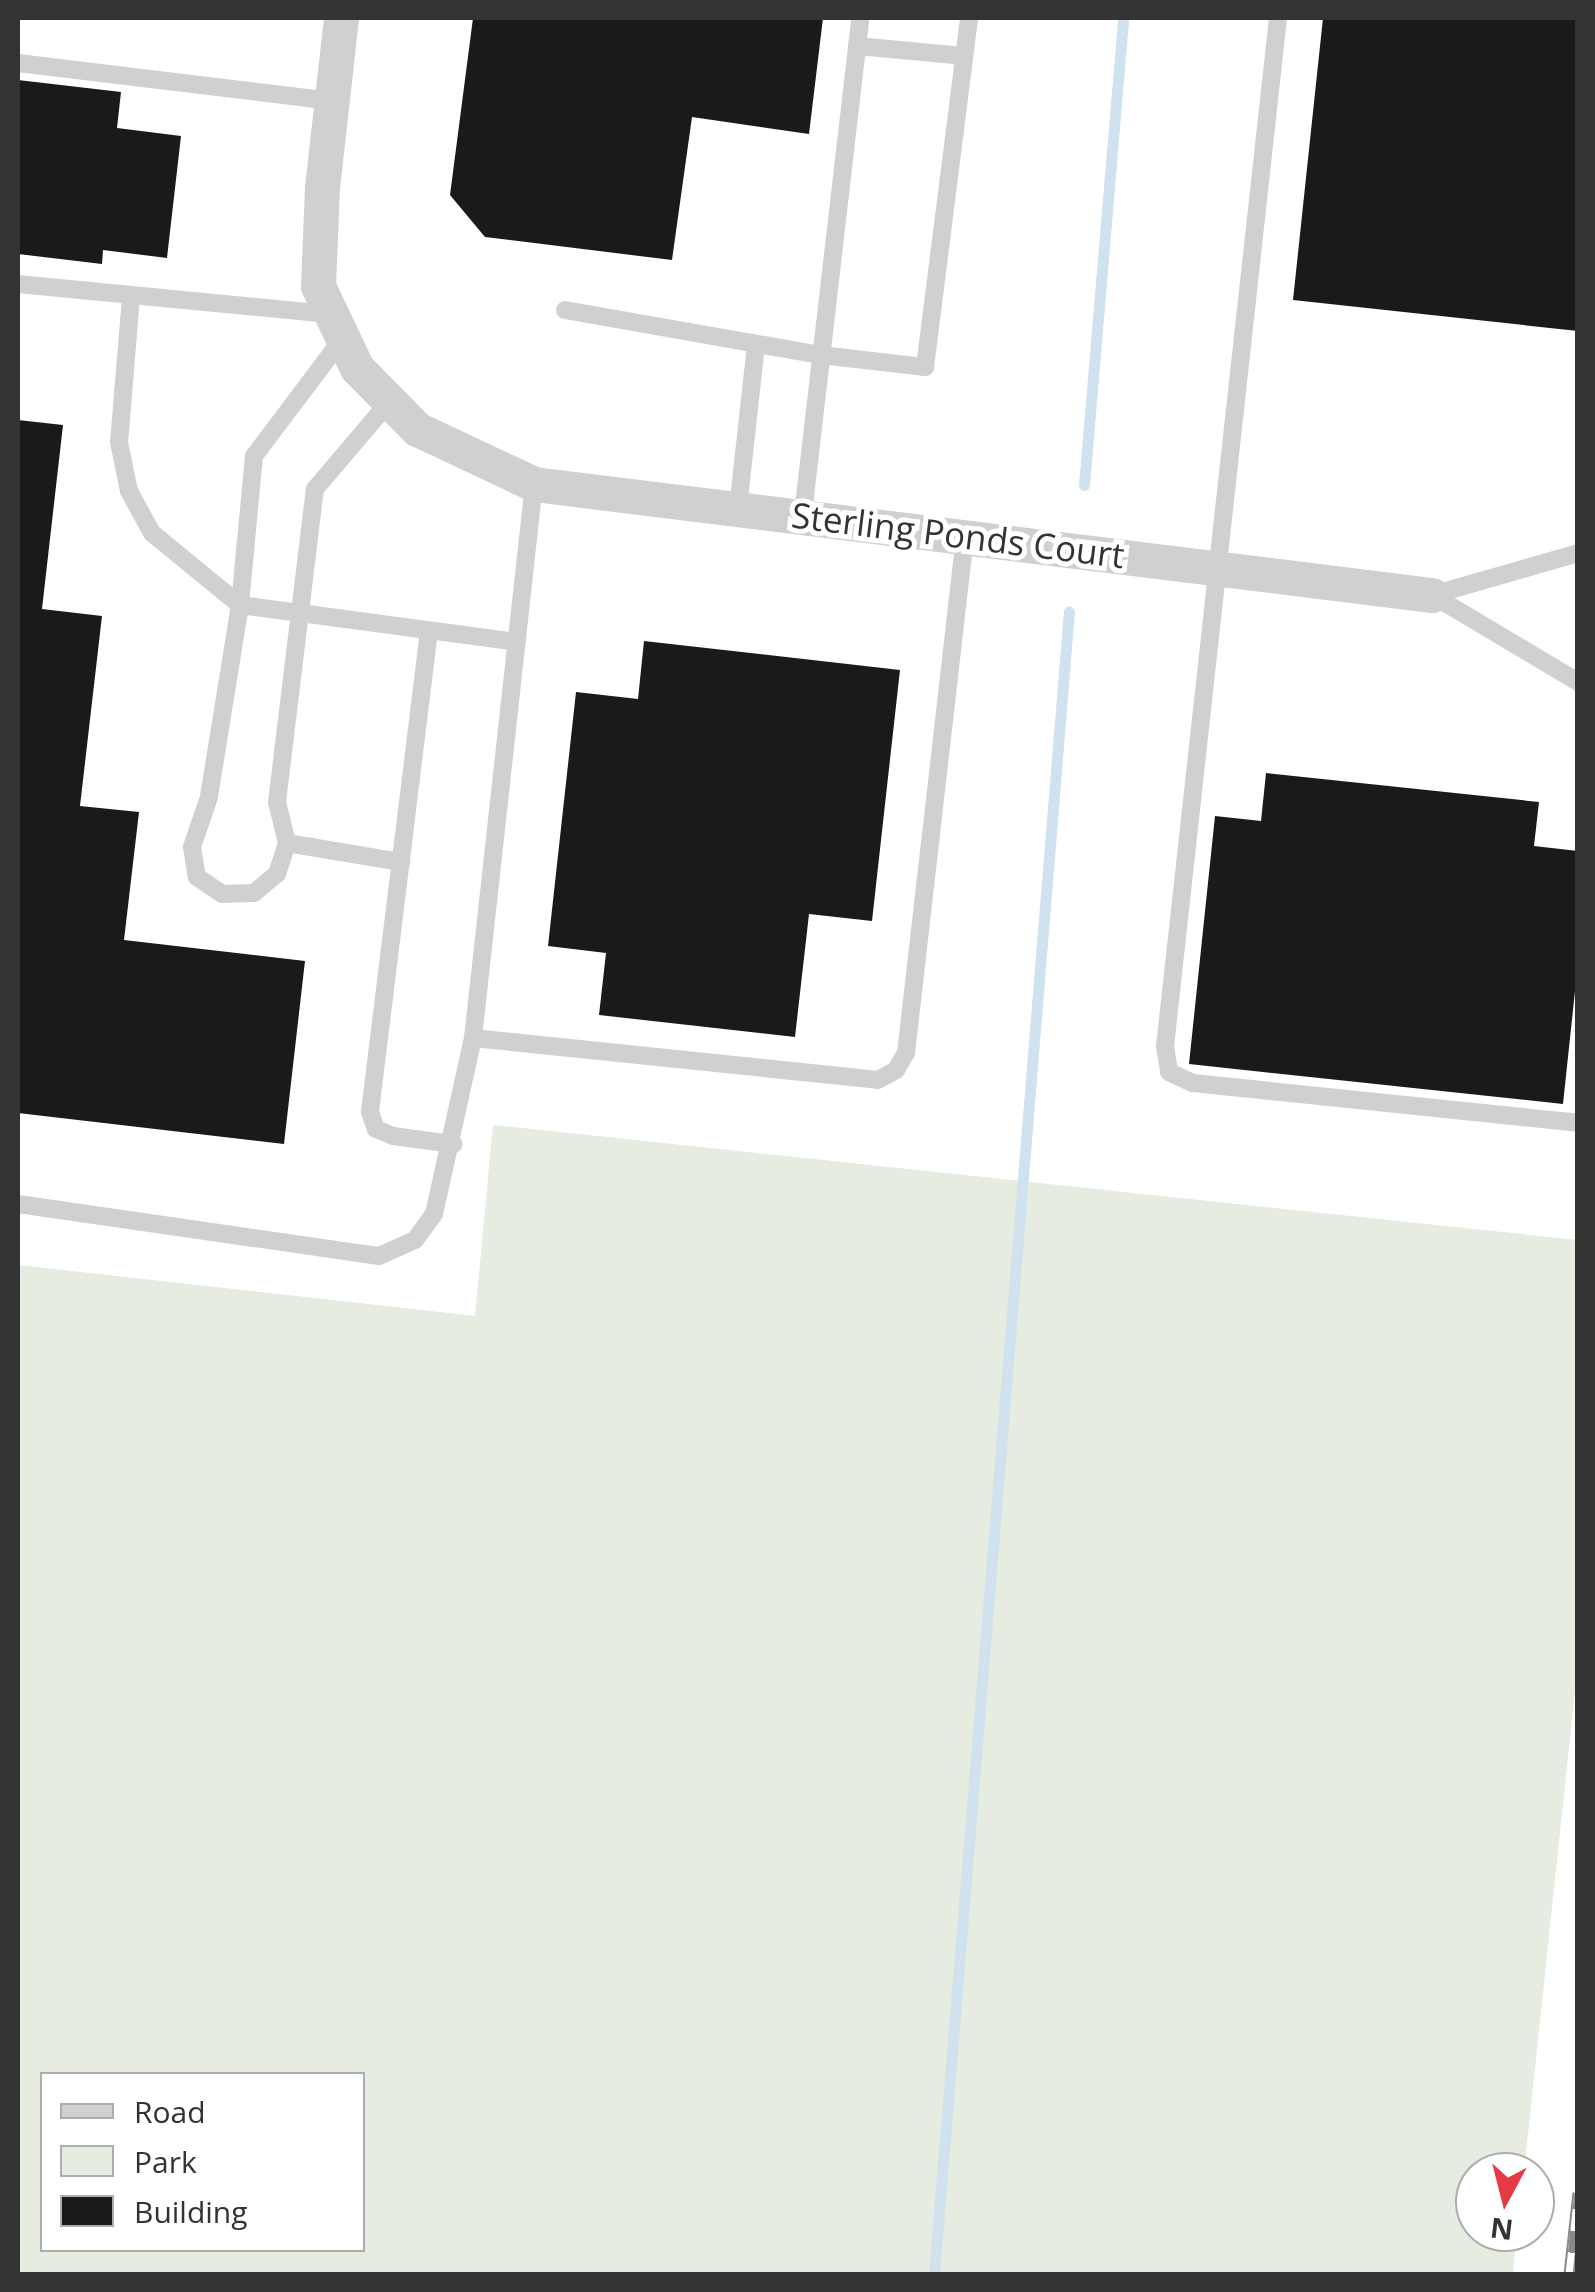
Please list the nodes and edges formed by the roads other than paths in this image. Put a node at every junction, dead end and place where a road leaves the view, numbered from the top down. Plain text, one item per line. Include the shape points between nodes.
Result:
1 (341, 18) edge
2 (860, 18) edge
3 (969, 18) edge
4 (1278, 18) edge
5 (857, 46) junction
6 (964, 56) junction
7 (18, 63) edge
8 (332, 101) junction
9 (18, 284) edge
10 (131, 297) junction
11 (565, 310) dead end
12 (337, 326) junction
13 (756, 344) junction
14 (821, 354) junction
15 (390, 401) junction
16 (534, 484) junction
17 (738, 508) junction
18 (803, 514) junction
19 (965, 538) junction
20 (1578, 553) edge
21 (1216, 568) junction
22 (1432, 595) junction
23 (240, 605) junction
24 (300, 614) junction
25 (429, 631) junction
26 (516, 642) junction
27 (1578, 682) edge
28 (287, 843) junction
29 (401, 862) junction
30 (473, 1038) junction
31 (1578, 1123) edge
32 (453, 1144) junction
33 (18, 1204) edge

1 - 8 street, Sterling Ponds Court
2 - 5 lane
3 - 6 lane
4 - 21 lane
5 - 6 lane
5 - 14 lane
6 - 14 lane via 925,367
7 - 8 lane
8 - 12 street, Sterling Ponds Court via 318,286
9 - 10 lane
10 - 12 lane
10 - 23 lane via 118,442 128,492 152,533
11 - 13 lane
12 - 15 street, Sterling Ponds Court via 357,368
12 - 23 lane via 254,456
13 - 14 lane
13 - 17 lane
14 - 18 lane
15 - 16 street, Sterling Ponds Court via 417,429
15 - 24 lane via 315,489
16 - 17 street, Sterling Ponds Court
16 - 26 lane
17 - 18 street, Sterling Ponds Court
18 - 19 street, Sterling Ponds Court
19 - 21 street, Sterling Ponds Court
19 - 30 lane via 906,1053 896,1070 878,1080
20 - 22 lane
21 - 22 street, Sterling Ponds Court
21 - 31 lane via 1165,1046 1169,1072 1193,1083
22 - 27 lane
23 - 24 lane
23 - 28 lane via 208,796 192,847 197,877 222,894 254,893 277,874
24 - 25 lane
24 - 28 lane via 277,802
25 - 26 lane
25 - 29 lane
26 - 30 lane
28 - 29 lane
29 - 32 lane via 370,1112 376,1129 393,1136
30 - 32 lane
32 - 33 lane via 434,1214 415,1240 379,1256

